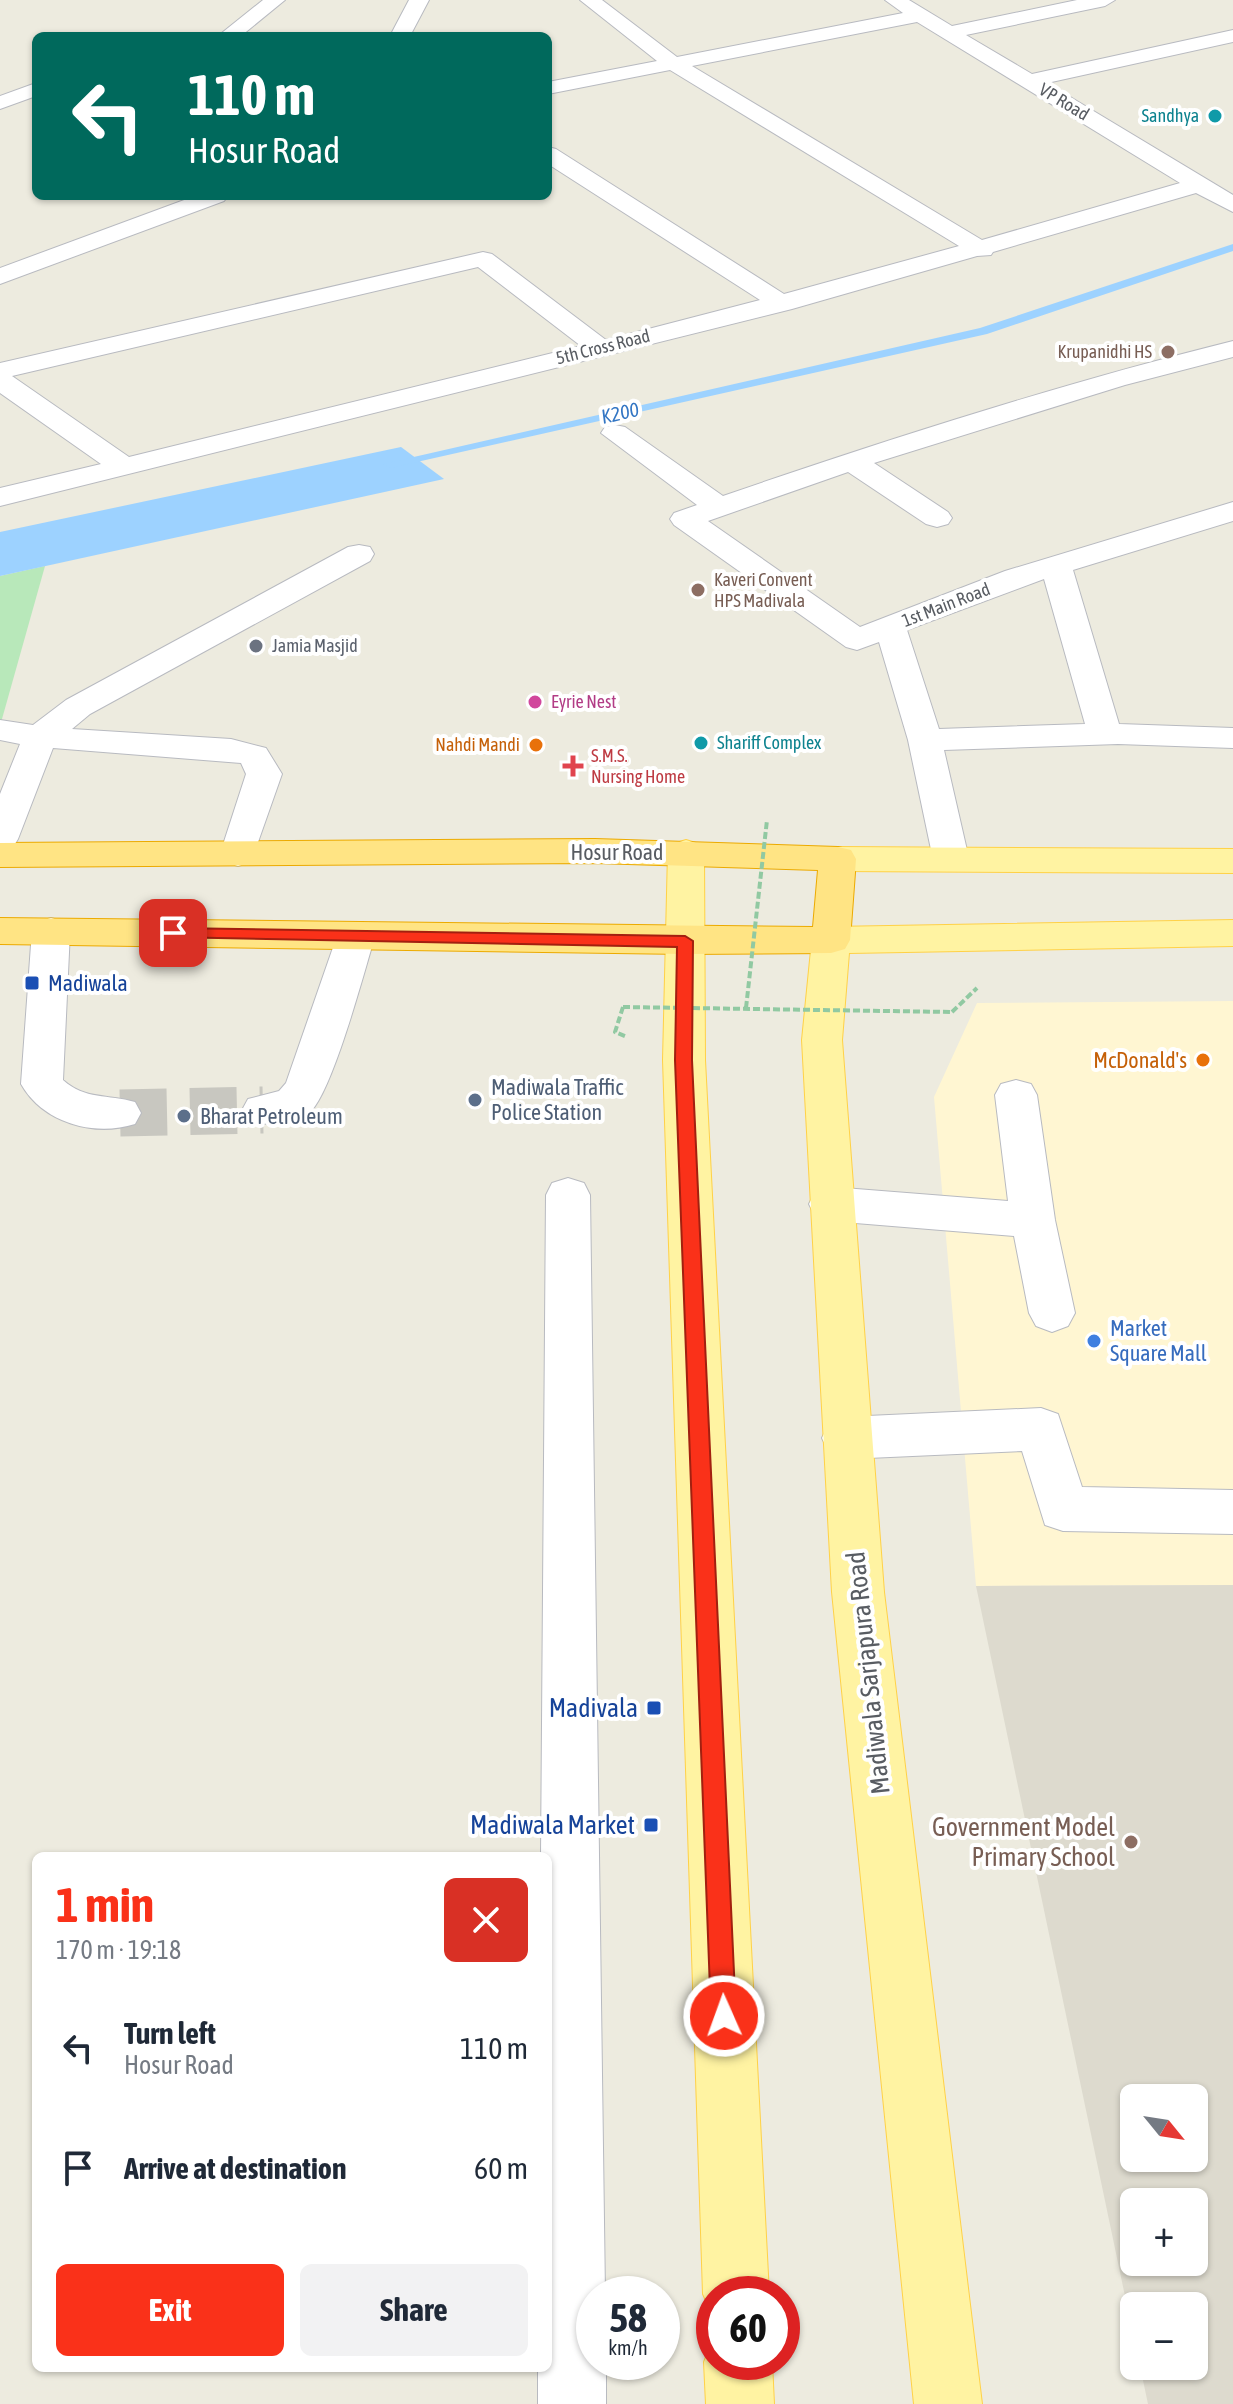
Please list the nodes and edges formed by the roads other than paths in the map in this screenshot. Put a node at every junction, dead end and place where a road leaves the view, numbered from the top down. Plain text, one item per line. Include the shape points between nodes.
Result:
1 (275, 0) edge
2 (419, 0) edge
3 (590, 0) edge
4 (895, 0) edge
5 (1105, 0) edge
6 (923, 15) junction
7 (233, 32) edge
8 (402, 32) edge
9 (951, 32) junction
10 (1233, 36) edge
11 (1193, 45) junction
12 (1220, 57) dead end
13 (674, 64) junction
14 (1029, 81) junction
15 (552, 87) edge
16 (32, 91) edge
17 (0, 103) edge
18 (552, 157) edge
19 (1221, 194) edge
20 (205, 200) edge
21 (982, 250) junction
22 (0, 277) edge
23 (783, 304) junction
24 (600, 348) junction
25 (1233, 349) edge
26 (0, 371) edge
27 (0, 380) edge
28 (615, 433) dead end
29 (851, 461) junction
30 (124, 467) junction
31 (0, 497) edge
32 (719, 507) junction
33 (1233, 511) edge
34 (937, 518) dead end
35 (359, 554) dead end
36 (1056, 566) junction
37 (890, 626) junction
38 (0, 730) edge
39 (1105, 735) junction
40 (40, 737) junction
41 (1233, 738) edge
42 (925, 740) junction
43 (0, 839) edge
44 (686, 852) junction
45 (238, 854) junction
46 (0, 855) edge
47 (838, 859) junction
48 (951, 859) junction
49 (1233, 861) edge
50 (0, 931) edge
51 (51, 931) junction
52 (1233, 933) edge
53 (356, 936) junction
54 (831, 940) junction
55 (685, 941) junction
56 (1016, 1095) dead end
57 (263, 1110) tunnel mouth
58 (120, 1113) tunnel mouth
59 (568, 1195) dead end
60 (831, 1204) junction
61 (1033, 1220) junction
62 (1052, 1313) dead end
63 (846, 1438) junction
64 (1233, 1512) edge
65 (735, 2276) edge
66 (739, 2380) edge
67 (572, 2404) edge
68 (740, 2404) edge
69 (948, 2404) edge

1 - 7 street
2 - 8 street
3 - 13 street
4 - 6 street, VP Road
5 - 9 street
6 - 9 street, VP Road
6 - 13 street
9 - 14 street, VP Road
10 - 11 street
11 - 12 street
11 - 14 street
13 - 15 street
13 - 21 street
14 - 19 street, VP Road
16 - 17 street
18 - 23 street
19 - 21 street, 5th Cross Road
20 - 22 street
21 - 23 street, 5th Cross Road
23 - 24 street, 5th Cross Road
24 - 26 street via 483,259
24 - 30 street, 5th Cross Road
25 - 29 street via 1115,379
27 - 30 street
28 - 32 street
29 - 32 street
29 - 34 street
30 - 31 street, 5th Cross Road
32 - 37 street via 685,519 857,640
33 - 36 street, 1st Main Road
35 - 40 street via 78,707
36 - 37 street, 1st Main Road
36 - 39 street
37 - 42 street, 1st Main Road
38 - 40 street
39 - 41 street
39 - 42 street
40 - 43 street
40 - 45 street via 254,756 264,774
42 - 48 street, 1st Main Road
44 - 45 highway, Hosur Road
44 - 47 highway, Hosur Road
44 - 55 main road
45 - 46 highway, Hosur Road
47 - 48 main road, Hosur Road
47 - 54 highway
48 - 49 main road, Hosur Road
50 - 51 highway
51 - 53 highway
51 - 58 street via 42,1084 70,1109
52 - 54 main road
53 - 55 highway
53 - 57 street via 305,1089 293,1103
54 - 55 highway
54 - 60 main road, Madiwala Sarjapura Road via 822,1040
55 - 65 main road via 684,1060
56 - 61 street
59 - 67 street
60 - 61 street
60 - 63 main road, Madiwala Sarjapura Road
61 - 62 street
63 - 64 street via 1041,1429 1063,1509
63 - 69 main road, Madiwala Sarjapura Road via 859,1608
66 - 68 main road

